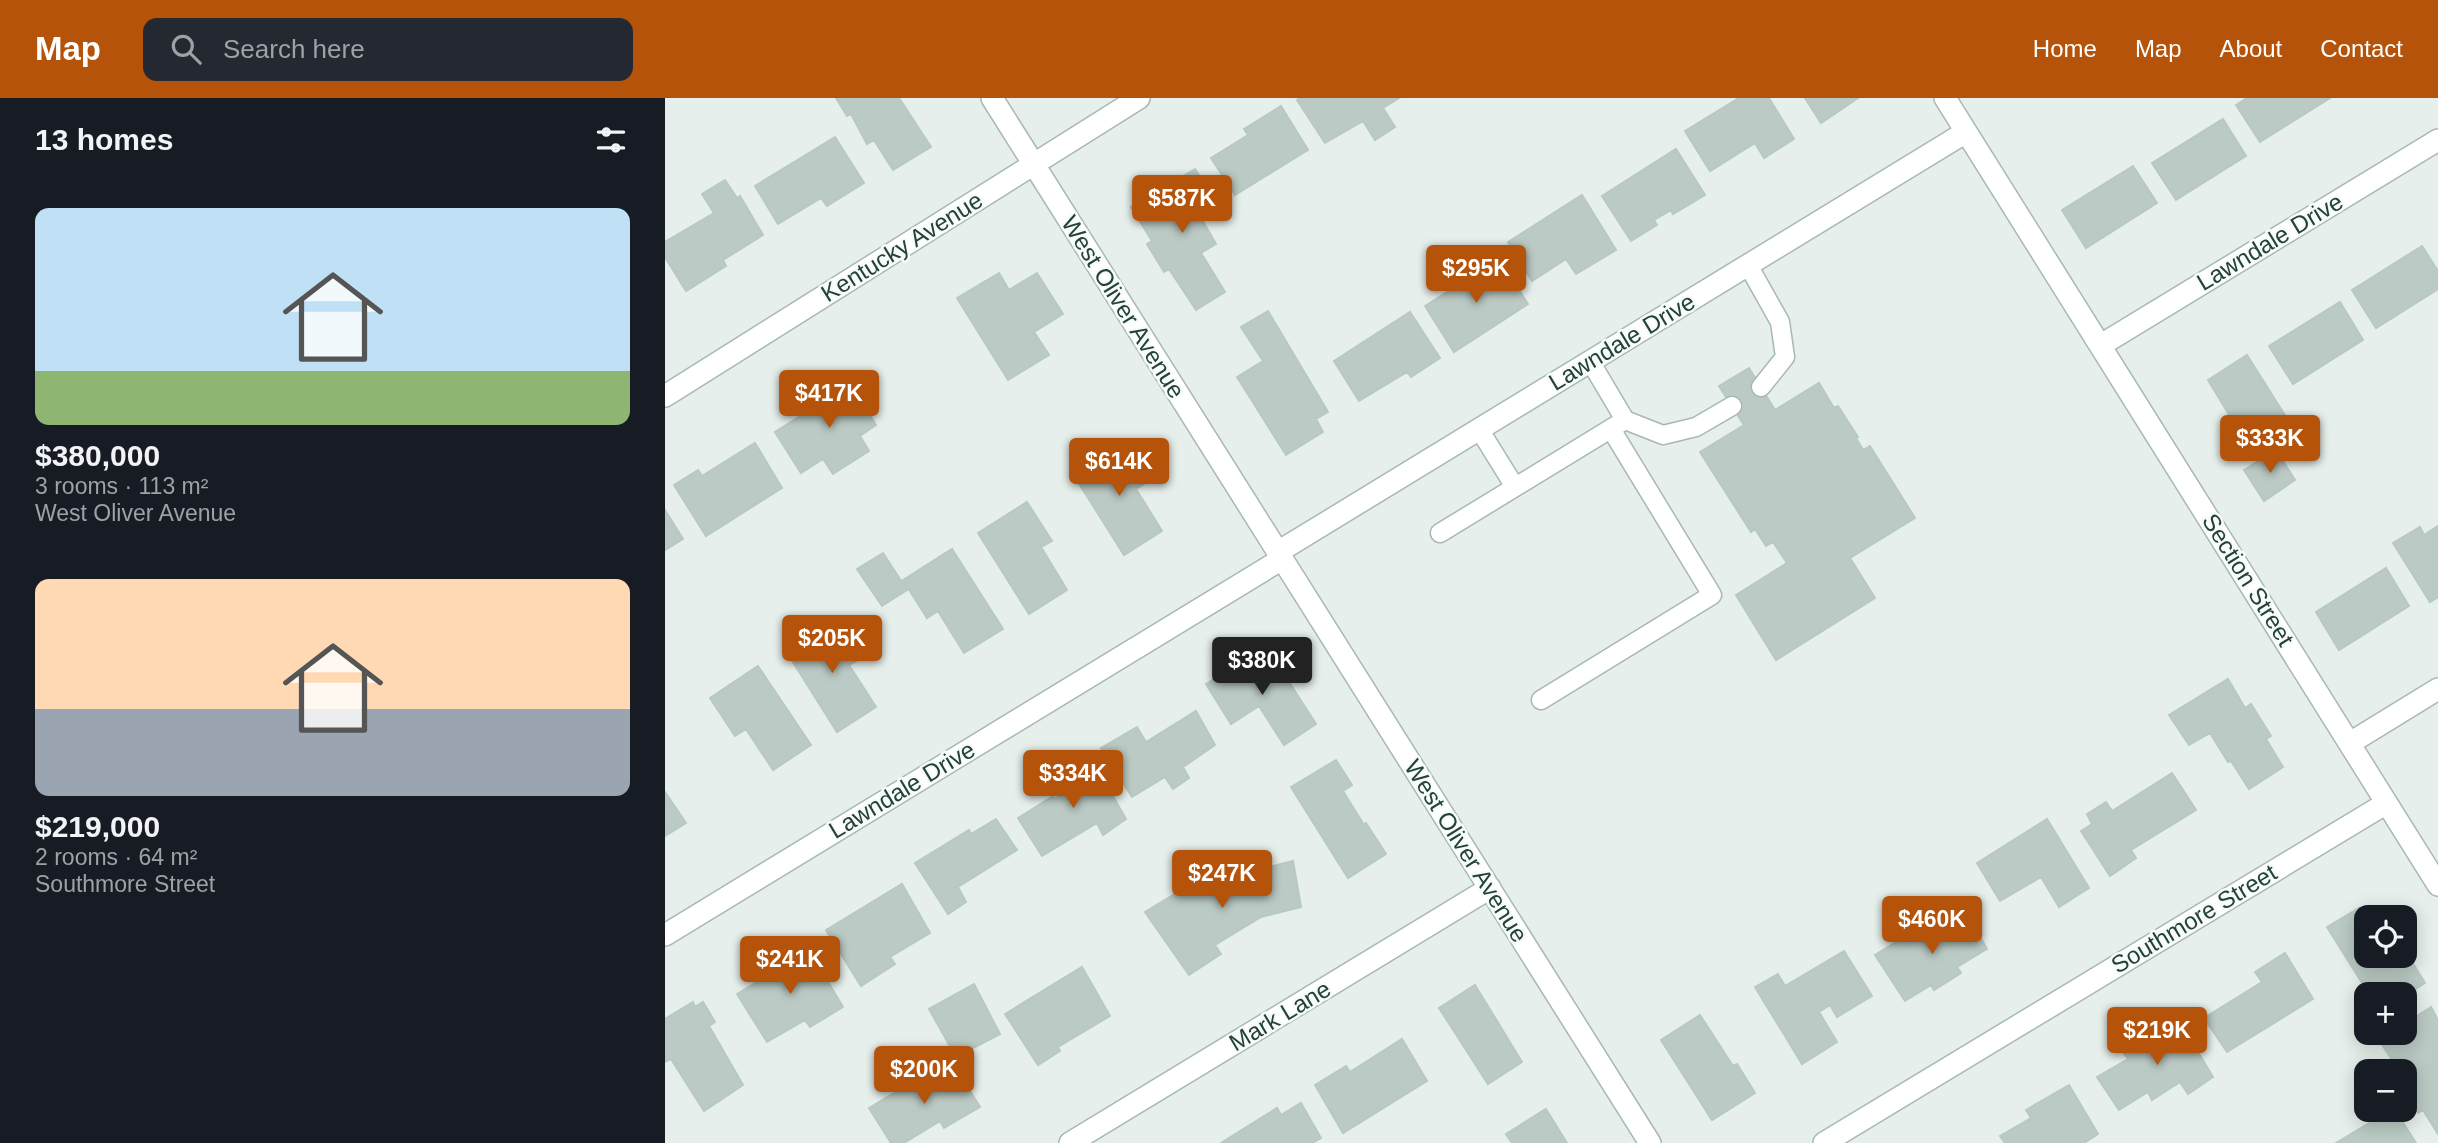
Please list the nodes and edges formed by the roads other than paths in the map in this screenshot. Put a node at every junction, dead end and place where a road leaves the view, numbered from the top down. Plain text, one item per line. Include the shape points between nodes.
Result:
1 (992, 98) edge
2 (1139, 98) edge
3 (1945, 98) edge
4 (1966, 132) junction
5 (2438, 140) edge
6 (1033, 163) junction
7 (1748, 265) junction
8 (2101, 345) junction
9 (1590, 361) junction
10 (1761, 387) dead end
11 (665, 396) edge
12 (1732, 406) dead end
13 (1618, 424) junction
14 (1479, 429) junction
15 (1515, 487) junction
16 (1440, 533) dead end
17 (1280, 555) junction
18 (2438, 689) edge
19 (1541, 699) dead end
20 (2350, 743) junction
21 (2385, 804) junction
22 (2438, 885) edge
23 (1490, 888) junction
24 (665, 935) edge
25 (1070, 1143) edge
26 (1650, 1143) edge
27 (1824, 1143) edge

1 - 6 street, West Oliver Avenue
2 - 6 street, Kentucky Avenue
3 - 4 street, Section Street
4 - 7 street, Lawndale Drive
4 - 8 street, Section Street
5 - 8 street, Lawndale Drive
6 - 11 street, Kentucky Avenue
6 - 17 street, West Oliver Avenue
7 - 9 street, Lawndale Drive
7 - 10 lane via 1780,322 1784,357
8 - 20 street, Section Street
9 - 13 lane
9 - 14 street, Lawndale Drive
12 - 13 lane via 1696,427 1663,435
13 - 15 lane
13 - 19 lane via 1712,595
14 - 15 lane
14 - 17 street, Lawndale Drive
15 - 16 lane
17 - 23 street, West Oliver Avenue
17 - 24 street, Lawndale Drive
18 - 20 street
20 - 21 street, Section Street
21 - 22 street, Section Street
21 - 27 street, Southmore Street
23 - 25 street, Mark Lane
23 - 26 street, West Oliver Avenue

